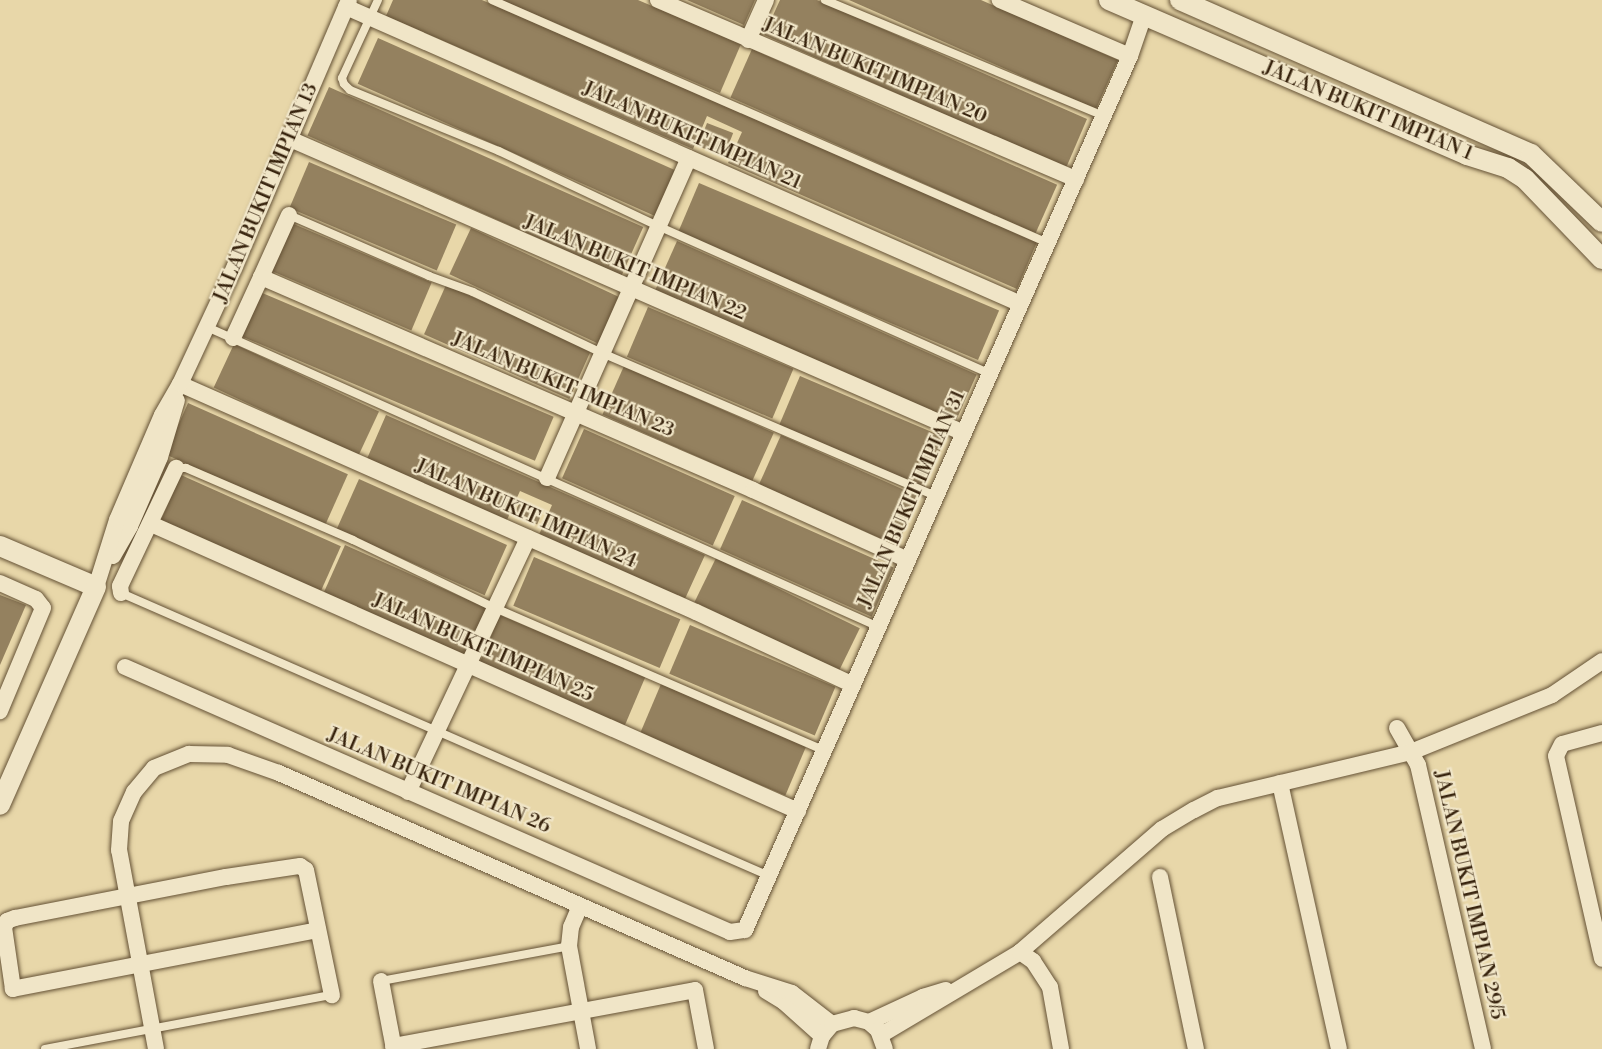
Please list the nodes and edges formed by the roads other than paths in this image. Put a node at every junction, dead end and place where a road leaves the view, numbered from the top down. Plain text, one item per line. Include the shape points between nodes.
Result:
1 (378, 0) edge
2 (492, 0) edge
3 (658, 0) edge
4 (766, 0) edge
5 (825, 0) edge
6 (1000, 0) edge
7 (1108, 0) edge
8 (347, 3) edge
9 (1186, 3) edge
10 (1142, 8) edge
11 (371, 17) junction
12 (747, 40) junction
13 (1130, 56) junction
14 (1103, 116) junction
15 (290, 139) junction
16 (689, 158) junction
17 (1076, 178) junction
18 (289, 215) joint
19 (1602, 222) edge
20 (658, 226) junction
21 (1048, 243) junction
22 (1602, 259) edge
23 (261, 277) junction
24 (630, 289) junction
25 (1021, 304) junction
26 (207, 327) junction
27 (233, 338) junction
28 (602, 353) junction
29 (990, 374) junction
30 (180, 384) junction
31 (575, 413) junction
32 (964, 433) junction
33 (176, 468) joint
34 (547, 478) junction
35 (936, 496) junction
36 (151, 524) junction
37 (528, 538) junction
38 (0, 546) edge
39 (908, 560) junction
40 (0, 583) edge
41 (96, 587) junction
42 (122, 593) joint
43 (495, 608) junction
44 (879, 627) junction
45 (1602, 661) edge
46 (468, 665) junction
47 (125, 667) dead end
48 (854, 685) junction
49 (0, 711) edge
50 (1397, 728) dead end
51 (438, 730) junction
52 (1602, 733) edge
53 (825, 751) junction
54 (1411, 752) junction
55 (1280, 783) junction
56 (408, 792) junction
57 (0, 805) edge
58 (798, 811) junction
59 (770, 876) junction
60 (1160, 877) dead end
61 (127, 896) junction
62 (580, 906) junction
63 (318, 930) junction
64 (737, 932) joint
65 (569, 946) junction
66 (1020, 952) junction
67 (1602, 959) edge
68 (140, 965) junction
69 (381, 981) joint
70 (970, 983) junction
71 (332, 995) joint
72 (581, 1011) junction
73 (869, 1022) junction
74 (152, 1029) junction
75 (824, 1036) edge
76 (883, 1042) edge
77 (394, 1048) edge
78 (45, 1049) edge
79 (156, 1049) edge
80 (588, 1049) edge
81 (706, 1049) edge
82 (1061, 1049) edge
83 (1196, 1049) edge
84 (1339, 1049) edge
85 (1483, 1049) edge

1 - 11 lane
2 - 21 lane
3 - 12 street, JALAN BUKIT IMPIAN 20
4 - 12 street
5 - 14 lane
6 - 13 street
7 - 10 street, JALAN BUKIT IMPIAN 1
8 - 11 street, JALAN BUKIT IMPIAN 21
8 - 15 street, JALAN BUKIT IMPIAN 13
9 - 10 street via 1169,8
9 - 19 street, JALAN BUKIT IMPIAN 1 via 1531,154
10 - 13 street, JALAN BUKIT IMPIAN 31
10 - 22 street, JALAN BUKIT IMPIAN 1 via 1467,155 1508,168 1525,179
11 - 16 street, JALAN BUKIT IMPIAN 21
11 - 20 lane via 342,78 350,90 499,152
12 - 17 street, JALAN BUKIT IMPIAN 20
13 - 14 street, JALAN BUKIT IMPIAN 31
14 - 17 street, JALAN BUKIT IMPIAN 31
15 - 24 street, JALAN BUKIT IMPIAN 22
15 - 26 street, JALAN BUKIT IMPIAN 13
16 - 20 street
16 - 25 street, JALAN BUKIT IMPIAN 21
17 - 21 street, JALAN BUKIT IMPIAN 31
18 - 23 street
18 - 28 lane via 473,292
20 - 24 street
20 - 29 lane
21 - 25 street, JALAN BUKIT IMPIAN 31
23 - 27 street
23 - 31 street, JALAN BUKIT IMPIAN 23
24 - 28 street
24 - 32 street, JALAN BUKIT IMPIAN 22
25 - 29 street, JALAN BUKIT IMPIAN 31
26 - 27 lane
26 - 30 street, JALAN BUKIT IMPIAN 13
27 - 34 lane
28 - 31 street
28 - 35 lane
29 - 32 street, JALAN BUKIT IMPIAN 31
30 - 37 street, JALAN BUKIT IMPIAN 24
30 - 41 street, JALAN BUKIT IMPIAN 13 via 160,456 130,526
31 - 34 street
31 - 39 street, JALAN BUKIT IMPIAN 23
32 - 35 street, JALAN BUKIT IMPIAN 31
33 - 36 street
33 - 43 lane via 186,468 353,540
34 - 44 lane
35 - 39 street, JALAN BUKIT IMPIAN 31
36 - 42 street via 120,586
36 - 46 street, JALAN BUKIT IMPIAN 25
37 - 43 street
37 - 48 street, JALAN BUKIT IMPIAN 24
38 - 41 street
39 - 44 street, JALAN BUKIT IMPIAN 31
40 - 49 street via 36,599 43,608
41 - 57 street, JALAN BUKIT IMPIAN 13
42 - 51 lane
43 - 46 street
43 - 53 lane
44 - 48 street, JALAN BUKIT IMPIAN 31
45 - 54 street via 1552,695
46 - 51 street
46 - 58 street, JALAN BUKIT IMPIAN 25
47 - 56 street, JALAN BUKIT IMPIAN 26
48 - 53 street, JALAN BUKIT IMPIAN 31
50 - 54 street, JALAN BUKIT IMPIAN 29/5
51 - 56 street
51 - 59 lane
52 - 67 street via 1562,744 1556,756
53 - 58 street, JALAN BUKIT IMPIAN 31
54 - 55 street
54 - 85 street, JALAN BUKIT IMPIAN 29/5 via 1418,765
55 - 66 street via 1218,798 1162,829
55 - 84 street
56 - 64 street, JALAN BUKIT IMPIAN 26
58 - 59 street, JALAN BUKIT IMPIAN 31
59 - 64 street, JALAN BUKIT IMPIAN 31 via 745,930
60 - 83 street
61 - 62 street via 119,850 121,821 134,792 154,768 189,754 209,754 228,755 279,773
61 - 63 street via 300,866 306,870
61 - 68 street
61 - 68 street via 7,921 4,927 13,989
62 - 65 street via 571,927
62 - 75 street via 745,978 784,1002
63 - 68 street
63 - 71 street
65 - 69 lane
65 - 72 street
66 - 70 street
66 - 82 street via 1033,962 1050,987
68 - 74 street
69 - 77 street
70 - 73 street via 922,997
70 - 76 street
71 - 74 lane
72 - 77 street
72 - 80 street
72 - 81 street via 695,990
73 - 75 street via 846,1018
73 - 76 street
74 - 78 lane
74 - 79 street

